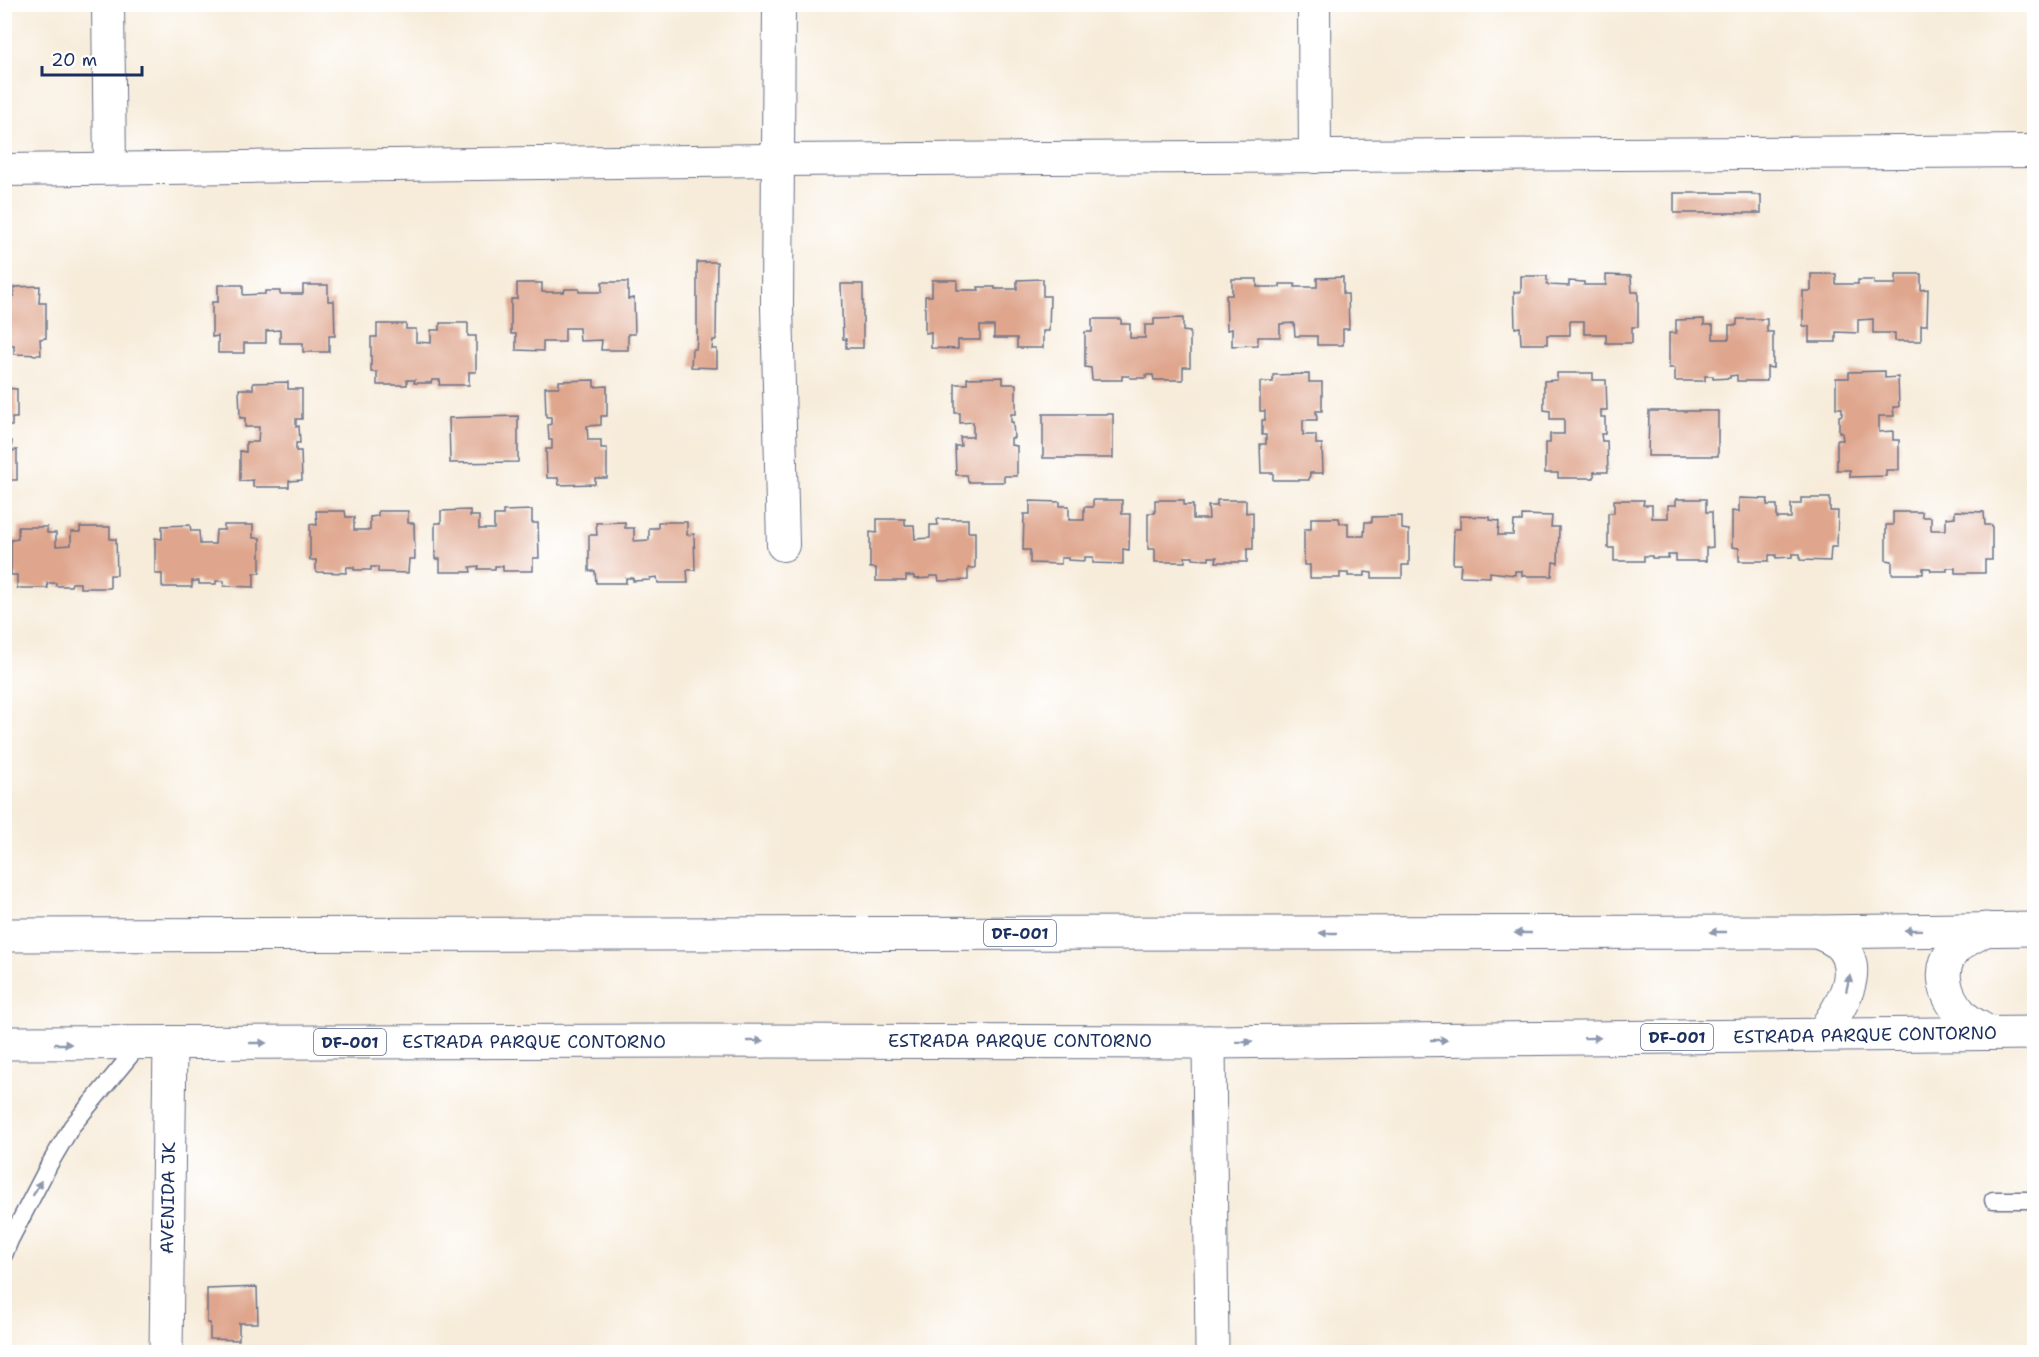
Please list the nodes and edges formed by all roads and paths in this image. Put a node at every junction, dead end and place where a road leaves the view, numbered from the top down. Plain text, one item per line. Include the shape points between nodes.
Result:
1 (108, 4) edge
2 (779, 4) edge
3 (1314, 4) edge
4 (2034, 151) edge
5 (1315, 157) junction
6 (779, 160) junction
7 (110, 168) junction
8 (4, 170) edge
9 (783, 545) dead end
10 (1986, 929) junction
11 (2034, 929) edge
12 (1817, 932) junction
13 (4, 935) edge
14 (2034, 1033) edge
15 (1822, 1034) junction
16 (1989, 1034) junction
17 (1209, 1042) junction
18 (4, 1043) edge
19 (155, 1044) junction
20 (1993, 1200) dead end
21 (2034, 1200) edge
22 (6, 1240) edge
23 (166, 1353) edge
24 (1212, 1353) edge

1 - 7 street
2 - 6 street
3 - 5 street
4 - 5 street
5 - 6 street
6 - 7 street
6 - 9 street via 777,306
7 - 8 street
10 - 11 main road, DF-001
10 -> 12 main road, DF-001
10 - 16 main road via 1957,947 1945,964 1943,983 1963,1016
12 -> 13 main road, DF-001
15 -> 12 main road via 1841,1008 1851,970 1848,956 1837,942
14 - 16 main road, ESTRADA PARQUE CONTORNO / DF-001
15 - 16 main road, ESTRADA PARQUE CONTORNO / DF-001
17 -> 15 main road, ESTRADA PARQUE CONTORNO / DF-001
19 -> 17 main road, ESTRADA PARQUE CONTORNO / DF-001
17 - 24 main road
18 -> 19 main road, ESTRADA PARQUE CONTORNO / DF-001
22 -> 19 lane via 72,1126
19 - 23 main road, AVENIDA JK
20 - 21 lane

